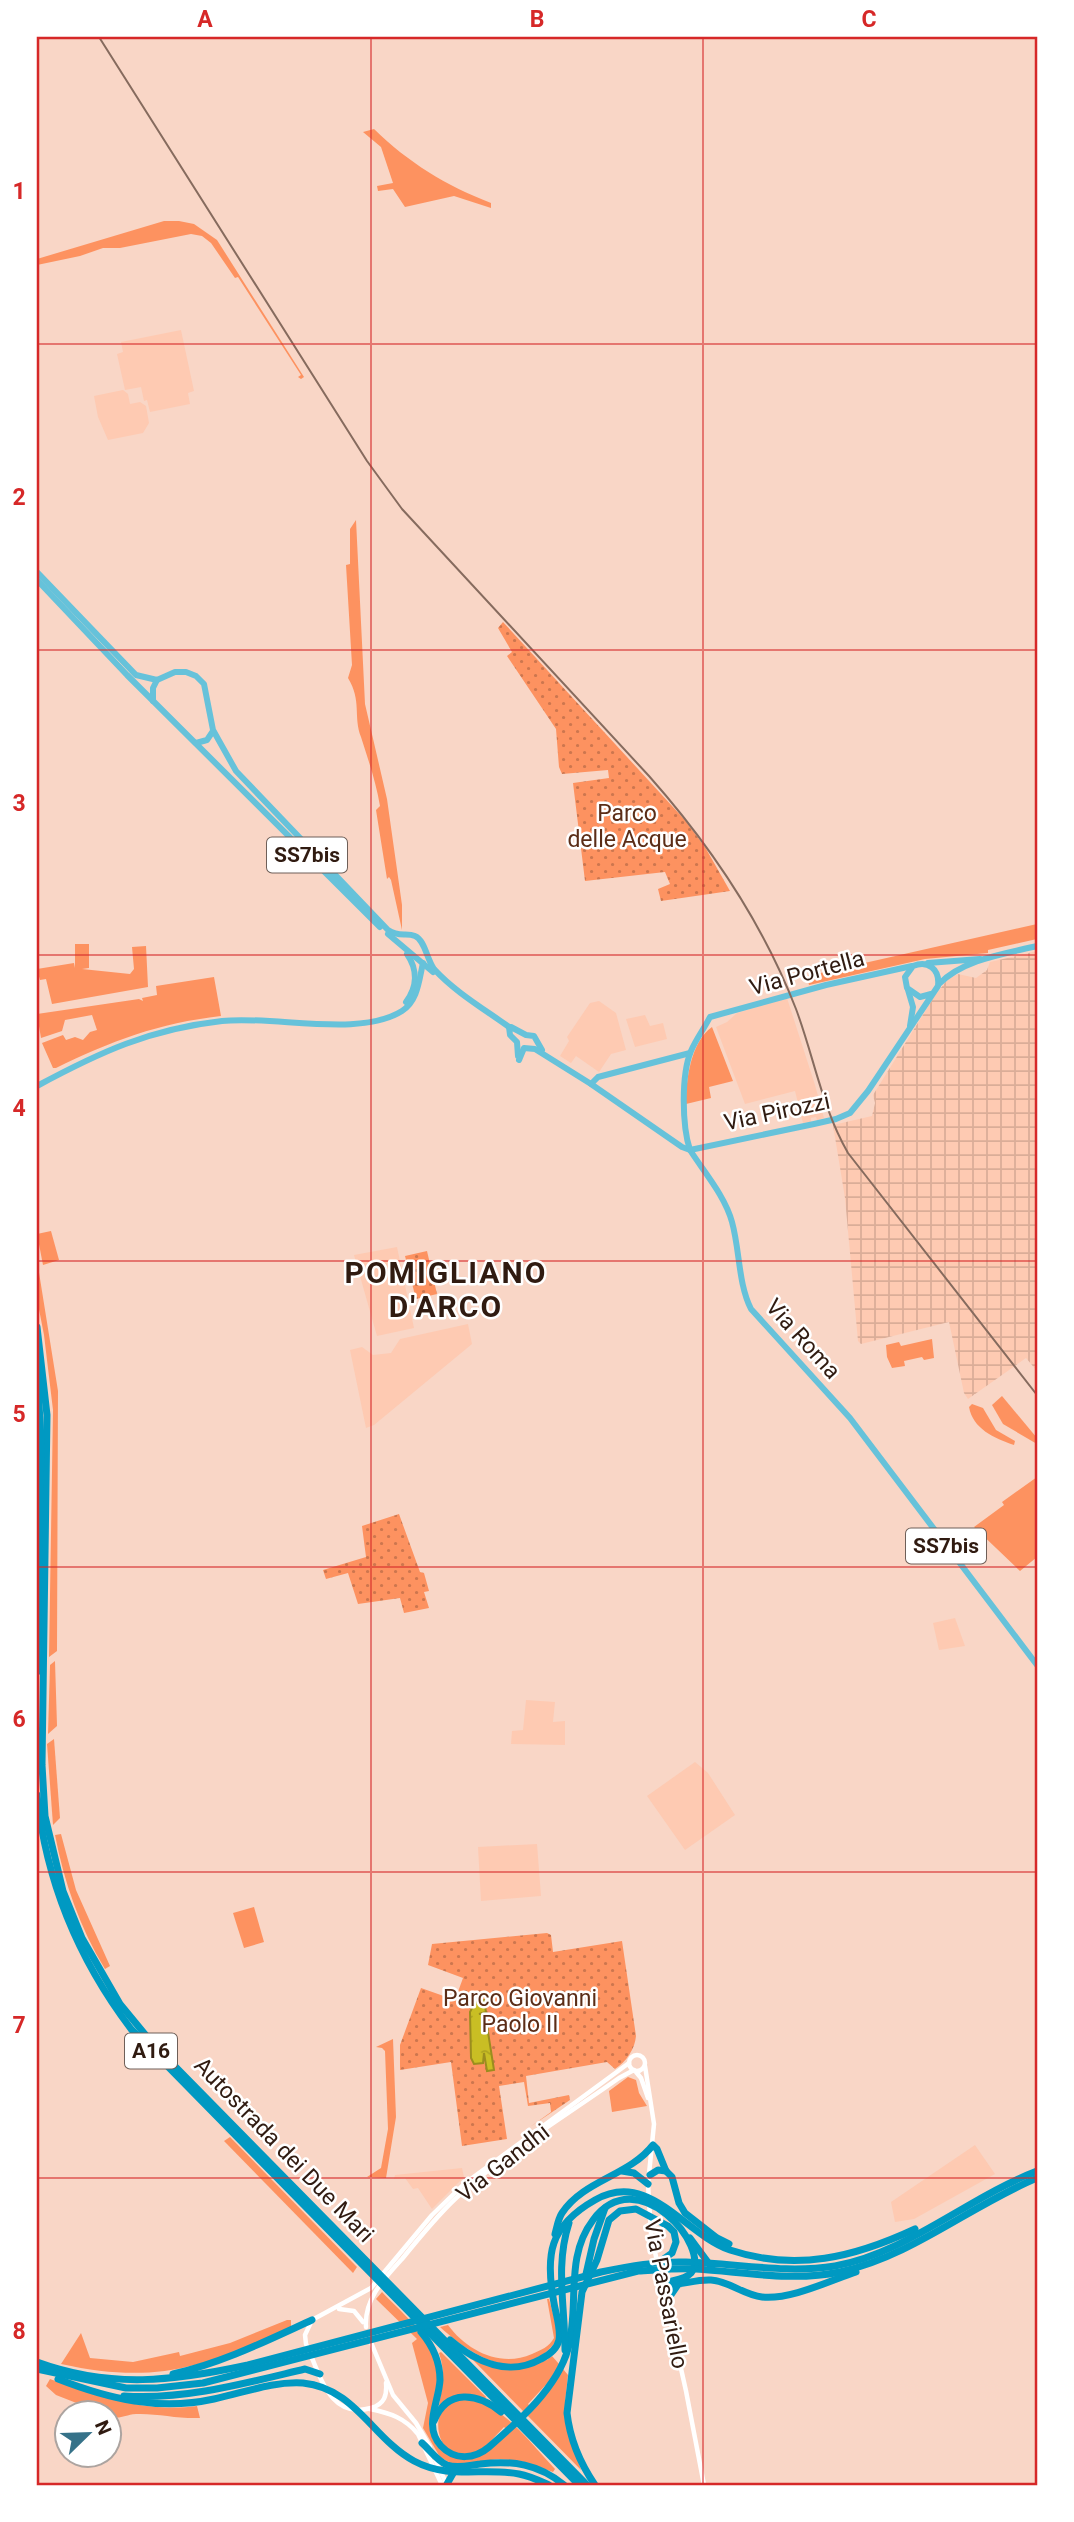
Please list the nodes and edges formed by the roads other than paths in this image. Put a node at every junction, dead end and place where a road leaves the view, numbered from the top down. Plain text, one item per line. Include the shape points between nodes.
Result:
1 (37, 572) edge
2 (37, 580) edge
3 (158, 680) junction
4 (153, 701) junction
5 (213, 730) junction
6 (196, 743) junction
7 (422, 945) junction
8 (403, 946) junction
9 (1037, 946) edge
10 (982, 959) junction
11 (423, 964) junction
12 (925, 964) junction
13 (913, 966) junction
14 (432, 972) junction
15 (419, 979) junction
16 (443, 979) junction
17 (937, 986) junction
18 (907, 988) junction
19 (931, 994) junction
20 (395, 1013) junction
21 (910, 1026) junction
22 (509, 1027) junction
23 (690, 1054) junction
24 (548, 1057) junction
25 (591, 1084) junction
26 (37, 1086) edge
27 (690, 1150) junction
28 (37, 1327) edge
29 (37, 1368) edge
30 (1037, 1665) edge
31 (37, 1671) edge
32 (37, 1795) edge
33 (629, 2063) junction
34 (645, 2066) junction
35 (634, 2071) junction
36 (651, 2102) junction
37 (653, 2145) junction
38 (666, 2171) junction
39 (1037, 2171) edge
40 (618, 2172) junction
41 (650, 2175) junction
42 (1037, 2178) edge
43 (648, 2185) junction
44 (629, 2195) junction
45 (606, 2206) junction
46 (573, 2214) junction
47 (687, 2235) junction
48 (553, 2242) junction
49 (894, 2249) junction
50 (655, 2254) junction
51 (748, 2254) junction
52 (658, 2262) junction
53 (772, 2273) junction
54 (679, 2282) junction
55 (662, 2284) junction
56 (727, 2284) junction
57 (388, 2288) junction
58 (582, 2292) junction
59 (666, 2302) junction
60 (335, 2309) junction
61 (312, 2320) junction
62 (366, 2327) junction
63 (564, 2358) junction
64 (37, 2362) edge
65 (248, 2369) junction
66 (48, 2372) edge
67 (320, 2374) junction
68 (150, 2380) junction
69 (386, 2383) junction
70 (93, 2390) junction
71 (369, 2409) junction
72 (433, 2428) junction
73 (422, 2443) junction
74 (433, 2454) junction
75 (459, 2467) junction
76 (445, 2485) edge
77 (549, 2485) edge
78 (564, 2485) edge
79 (577, 2485) edge
80 (587, 2485) edge
81 (595, 2485) edge
82 (704, 2485) edge

1 - 3 main road via 136,676
2 - 4 main road, SS7bis
3 - 4 main road
3 - 5 main road, SS7bis via 175,672 196,676 204,684
4 - 6 main road, SS7bis
5 - 6 main road via 207,740
5 - 7 main road, SS7bis via 236,771 383,925 395,935 414,935
6 - 8 main road, SS7bis via 371,920
7 - 8 main road via 418,952
7 - 11 main road
7 - 16 main road, SS7bis
8 - 11 main road, SS7bis
8 - 20 main road via 414,967 415,986
9 - 10 main road, Via Portella
10 - 12 main road, Via Portella
10 - 17 main road, Via Portella via 953,972
11 - 14 main road, SS7bis
11 - 15 main road
12 - 13 main road, Via Portella
12 - 17 main road via 935,970
13 - 18 main road via 905,977
13 - 23 main road, Via Portella via 710,1017
14 - 15 main road
14 - 16 main road, SS7bis
15 - 20 main road via 414,998 406,1009
16 - 22 main road, SS7bis
17 - 19 main road, Via Portella
18 - 19 main road via 920,997
18 - 21 main road via 913,1007
19 - 21 main road, Via Portella
20 - 26 main road via 332,1025 282,1020 178,1027 97,1054
21 - 27 main road, Via Pirozzi via 862,1100 849,1112 836,1119
22 - 24 main road, SS7bis via 534,1036
22 - 24 main road, SS7bis via 519,1060 525,1047
23 - 25 main road via 598,1077
23 - 27 main road via 683,1101
24 - 25 main road, Via Roma / SS7bis
25 - 27 main road, Via Roma / SS7bis
27 - 30 main road, Via Roma / SS7bis via 728,1210 744,1293 759,1321 850,1418
28 - 57 highway, Autostrada dei Due Mari / A16 via 47,1415 43,1791 63,1891 93,1960 136,2025
29 - 31 highway via 41,1440
32 - 57 highway, Autostrada dei Due Mari / A16 via 43,1843 57,1893 87,1964 115,2008 149,2049
33 - 34 street via 638,2055
33 - 35 street, Via Passariello
33 - 60 street, Via Gandhi via 464,2184 371,2288
34 - 35 street
34 - 36 street, Via Passariello
35 - 36 street, Via Passariello
35 - 62 street, Via Gandhi via 482,2175 439,2216 369,2301
36 - 37 street, Via Passariello
37 - 38 highway
37 - 40 highway via 637,2162
37 - 41 street, Via Passariello
38 - 41 highway
38 - 51 highway via 685,2213
39 - 49 highway via 981,2197
40 - 43 highway via 634,2173
40 - 48 highway via 579,2195 561,2214
41 - 43 street, Via Passariello
42 - 49 highway
43 - 50 street, Via Passariello
44 - 45 highway
44 - 46 highway via 602,2197
44 - 47 highway via 658,2209
44 - 51 highway via 657,2200 707,2239
45 - 58 highway
45 - 63 highway via 582,2236
46 - 48 highway
46 - 63 highway via 560,2269
47 - 54 highway via 695,2264
47 - 56 highway
48 - 57 highway via 549,2273 559,2338 552,2352 523,2366 493,2365 463,2350
49 - 51 highway via 816,2260
49 - 53 highway via 838,2272
49 - 56 highway via 785,2295 761,2297
50 - 54 highway
50 - 55 street, Via Passariello
52 - 53 highway
52 - 58 highway via 675,2249 676,2237 668,2226 644,2212 620,2211 606,2226
52 - 65 highway via 601,2272
53 - 65 highway via 638,2271
54 - 55 highway
54 - 56 highway
54 - 59 highway
55 - 59 street, Via Passariello
57 - 72 highway via 437,2360 440,2382
57 - 79 highway
57 - 80 highway
58 - 81 highway via 567,2413 572,2441
59 - 82 street, Via Passariello
60 - 61 street
60 - 62 street via 354,2311
61 - 67 street via 306,2344
61 - 68 highway via 204,2367
62 - 69 street
63 - 72 highway via 531,2406 485,2450 463,2457 444,2449
64 - 66 highway
65 - 66 highway via 203,2384 156,2388 126,2388
65 - 68 highway
66 - 68 highway
66 - 70 highway
67 - 70 highway via 305,2370 170,2396 134,2397
67 - 71 street via 339,2406
69 - 71 street via 384,2399
69 - 74 street
70 - 77 highway via 134,2402 171,2405 284,2383 316,2385 349,2402 413,2461 445,2472 518,2474
71 - 73 street via 402,2419
72 - 79 highway via 438,2412 449,2400 463,2396 479,2399 502,2413
73 - 74 highway
73 - 76 street
74 - 75 highway via 445,2464
74 - 76 street
75 - 76 highway
75 - 78 highway via 516,2462 537,2468

